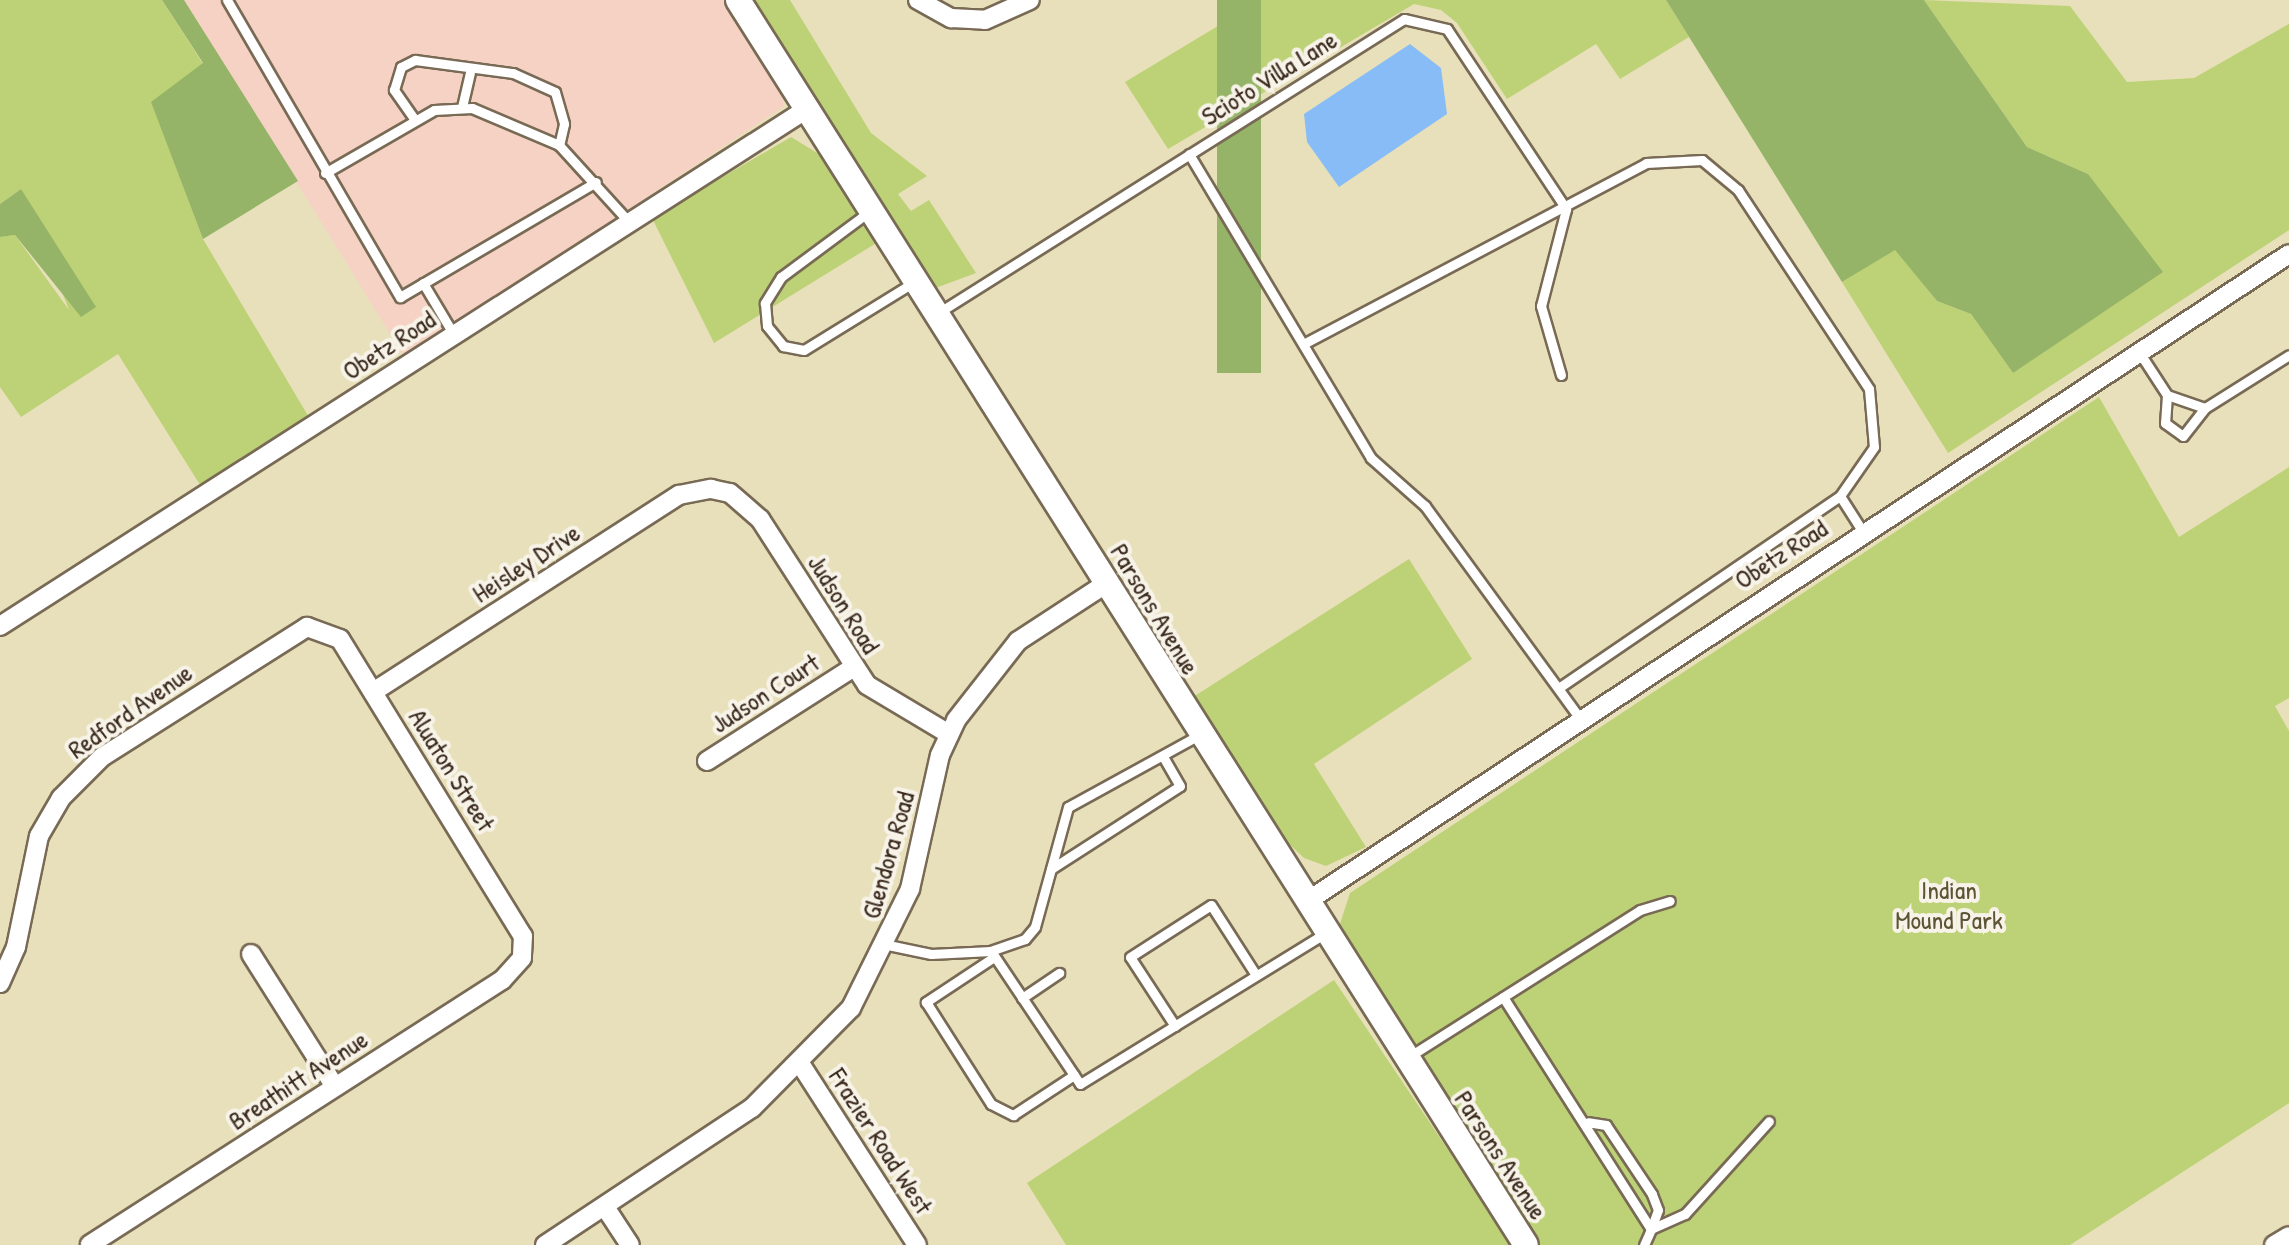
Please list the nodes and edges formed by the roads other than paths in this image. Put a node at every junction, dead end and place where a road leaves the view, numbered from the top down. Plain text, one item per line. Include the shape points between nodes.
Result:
1 (227, 0) edge
2 (738, 0) edge
3 (918, 0) edge
4 (1030, 0) edge
5 (470, 73) junction
6 (462, 107) junction
7 (807, 109) junction
8 (415, 120) junction
9 (559, 145) junction
10 (1189, 154) junction
11 (325, 173) junction
12 (596, 182) junction
13 (1566, 209) junction
14 (871, 210) junction
15 (629, 222) junction
16 (2289, 254) edge
17 (916, 280) junction
18 (423, 283) junction
19 (938, 313) junction
20 (454, 335) junction
21 (1307, 342) junction
22 (2139, 352) junction
23 (2289, 355) edge
24 (1561, 375) dead end
25 (2167, 395) junction
26 (2205, 408) junction
27 (711, 489) joint
28 (1840, 496) junction
29 (1863, 532) junction
30 (1107, 583) junction
31 (0, 626) edge
32 (321, 628) joint
33 (851, 669) junction
34 (1560, 687) junction
35 (373, 692) junction
36 (1581, 720) junction
37 (949, 734) junction
38 (1199, 735) junction
39 (1163, 756) junction
40 (707, 761) dead end
41 (1051, 869) junction
42 (1670, 901) dead end
43 (1306, 902) junction
44 (1325, 933) junction
45 (888, 945) junction
46 (523, 950) joint
47 (251, 954) dead end
48 (992, 954) junction
49 (1059, 973) dead end
50 (1256, 975) junction
51 (0, 983) edge
52 (1503, 997) junction
53 (1022, 998) junction
54 (1175, 1026) junction
55 (1404, 1060) junction
56 (801, 1065) junction
57 (1074, 1075) junction
58 (335, 1087) junction
59 (1769, 1121) dead end
60 (1588, 1122) junction
61 (605, 1207) junction
62 (1651, 1229) junction
63 (2289, 1236) edge
64 (90, 1245) edge
65 (545, 1245) edge
66 (630, 1245) edge
67 (917, 1245) edge
68 (1526, 1245) edge
69 (1644, 1245) edge
70 (2274, 1245) edge

1 - 11 lane
2 - 7 street, Parsons Avenue
3 - 4 street via 951,18 985,20
5 - 6 lane
5 - 8 lane via 425,59 401,67 394,90
5 - 9 lane via 541,80 562,106
6 - 8 lane
6 - 9 lane via 512,119
7 - 14 street, Parsons Avenue
7 - 15 street, Obetz Road
8 - 11 lane
9 - 12 lane
10 - 13 lane, Scioto Villa Lane via 1404,19 1426,21 1447,29
10 - 19 lane, Scioto Villa Lane
10 - 21 lane
11 - 18 lane via 400,297
12 - 15 lane
12 - 18 lane
13 - 21 lane via 1513,229
13 - 24 lane via 1541,306
13 - 28 lane via 1646,163 1675,156 1702,160 1738,190 1875,402 1874,447
14 - 17 street, Parsons Avenue
14 - 17 lane via 781,277 765,303 767,326 783,346 804,350
15 - 20 street, Obetz Road
16 - 22 street, Obetz Road
17 - 19 street, Parsons Avenue
18 - 20 lane
19 - 30 street, Parsons Avenue
20 - 31 street, Obetz Road
21 - 34 lane via 1371,458 1425,506
22 - 25 lane
22 - 29 street, Obetz Road
23 - 26 lane
25 - 26 lane
25 - 26 lane via 2171,433 2193,431
27 - 33 street, Judson Road via 730,493 760,519
27 - 35 street, Heisley Drive via 679,495
28 - 29 lane
28 - 34 lane
29 - 36 street, Obetz Road
30 - 37 street, Glendora Road via 1018,641
30 - 38 street, Parsons Avenue
32 - 35 street, Aluaton Street via 340,639
32 - 51 street, Redford Avenue via 294,633 102,757 61,798 39,836 16,947
33 - 37 street, Judson Road via 893,705
33 - 40 street, Judson Court
34 - 36 lane
35 - 46 street, Aluaton Street via 520,930
36 - 43 street, Obetz Road
37 - 45 street, Glendora Road via 910,889
38 - 39 lane
38 - 43 street, Parsons Avenue
39 - 41 lane via 1068,807
39 - 41 lane via 1180,786
41 - 48 lane via 1035,927 1025,939
42 - 52 lane via 1640,910
43 - 44 street, Parsons Avenue
44 - 50 lane
44 - 55 street, Parsons Avenue
45 - 48 lane via 931,954
45 - 56 street, Glendora Road via 851,1008
46 - 58 street, Breathitt Avenue via 509,974
47 - 58 street
48 - 53 lane
48 - 57 lane via 926,1002 991,1104 1013,1115
49 - 53 lane
50 - 54 lane
50 - 54 lane via 1211,905 1130,957
52 - 55 lane
52 - 60 lane
53 - 57 lane
54 - 57 lane via 1080,1084
55 - 68 street, Parsons Avenue
56 - 61 street, Glendora Road via 741,1116
56 - 67 street, Frazier Road West
58 - 64 street, Breathitt Avenue
59 - 62 lane via 1685,1214
60 - 62 lane
60 - 62 lane via 1606,1125 1652,1194 1658,1210
61 - 65 street, Glendora Road
61 - 66 street
62 - 69 lane
63 - 70 street

